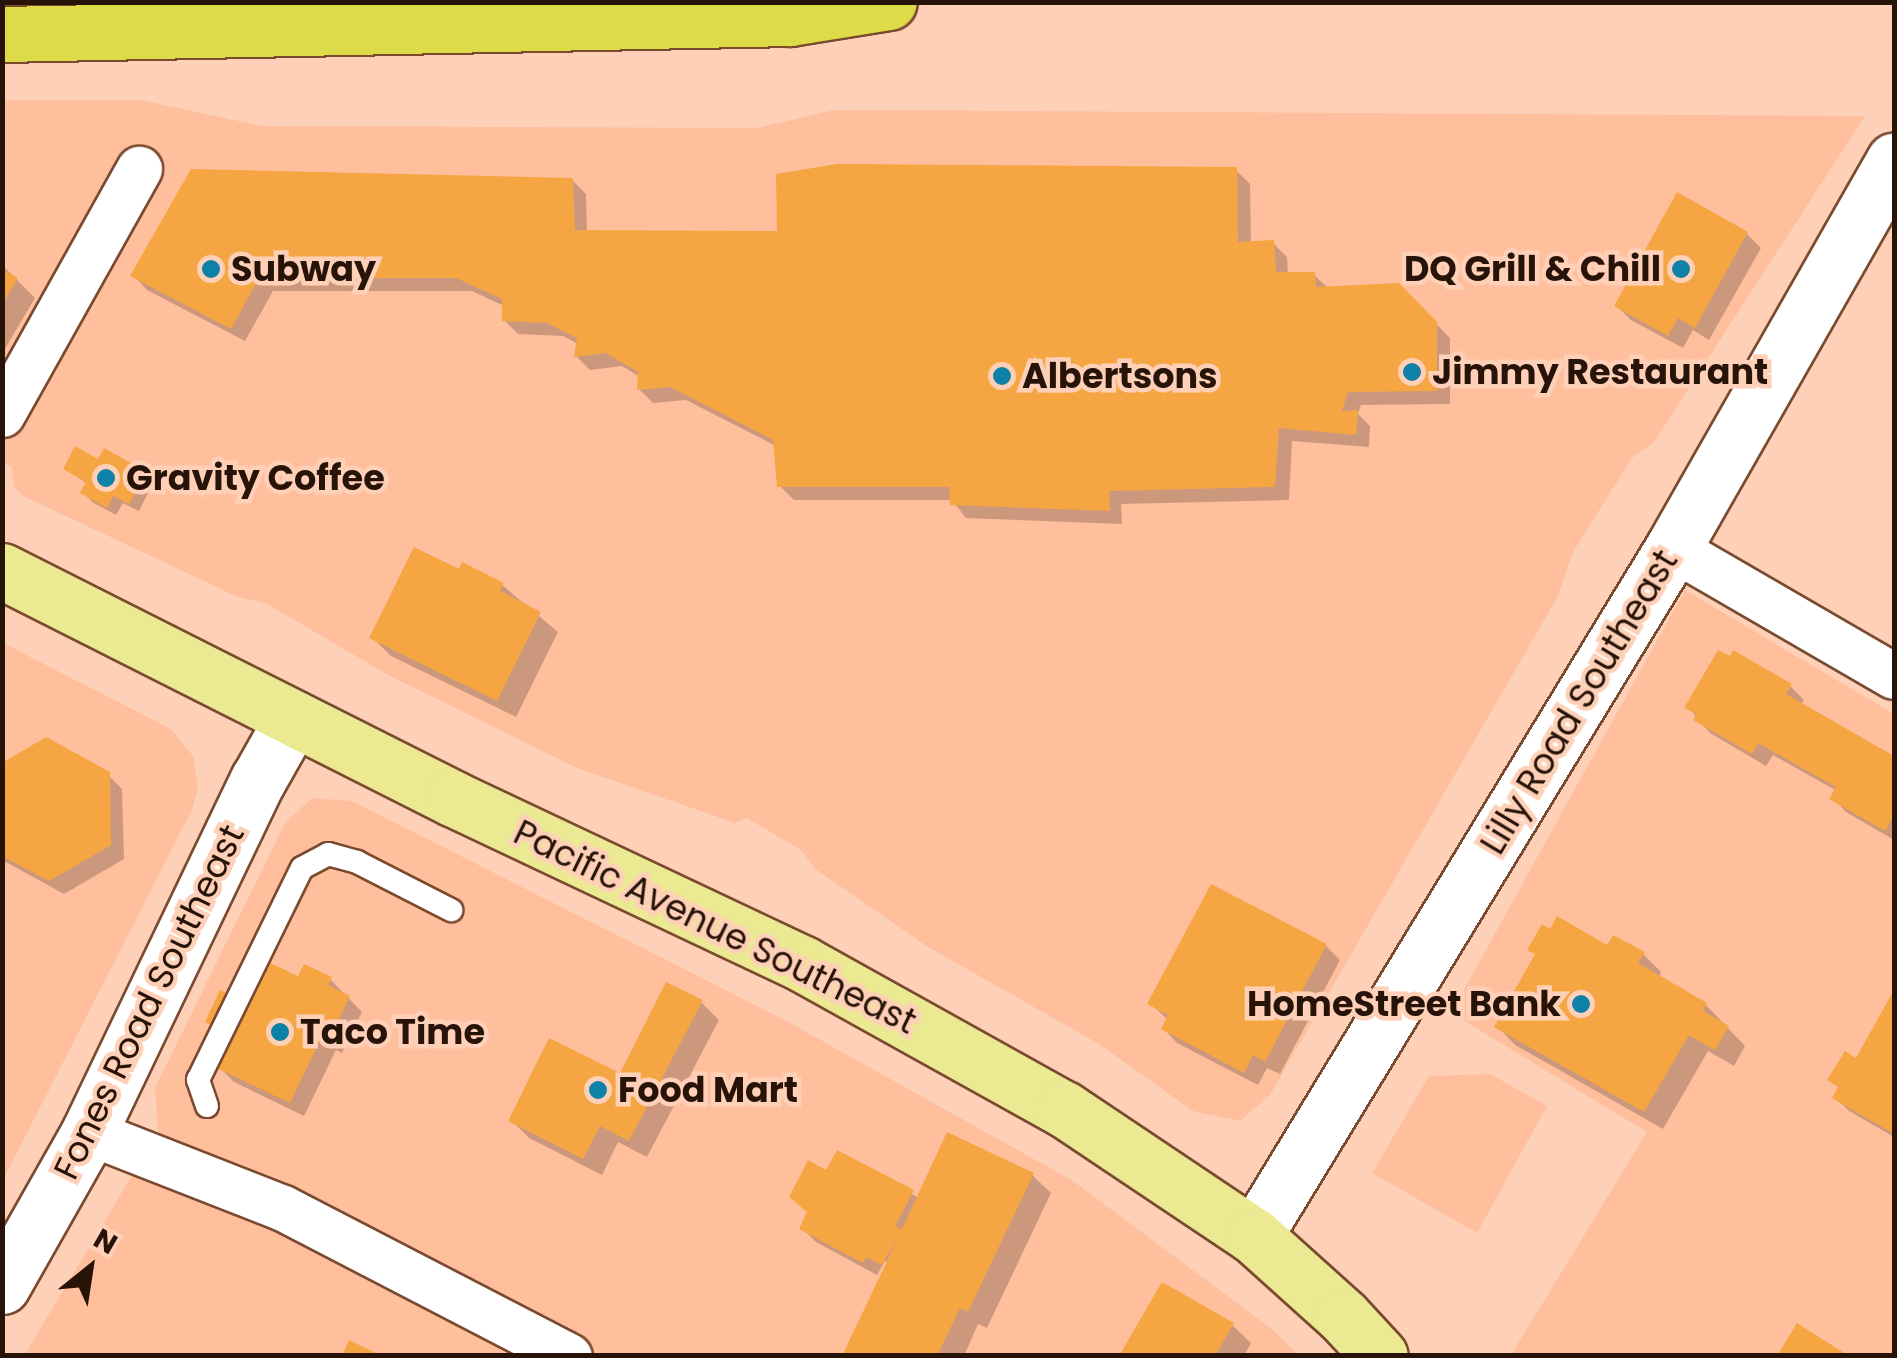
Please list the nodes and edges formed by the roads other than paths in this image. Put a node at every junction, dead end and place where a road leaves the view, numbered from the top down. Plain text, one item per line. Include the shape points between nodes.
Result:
1 (889, 2) edge
2 (2, 34) edge
3 (139, 169) dead end
4 (1890, 177) edge
5 (2, 414) edge
6 (1673, 548) junction
7 (2, 571) edge
8 (1894, 676) edge
9 (293, 718) junction
10 (451, 910) dead end
11 (206, 1106) dead end
12 (90, 1132) junction
13 (1254, 1236) junction
14 (2, 1286) edge
15 (569, 1356) edge
16 (1380, 1356) edge

1 - 2 highway via 790,18
3 - 5 street
4 - 6 street, Lilly Road Southeast
6 - 8 street
6 - 13 street, Lilly Road Southeast
7 - 9 main road, Pacific Avenue Southeast
9 - 12 street, Fones Road Southeast
9 - 13 main road, Pacific Avenue Southeast via 836,982 1064,1109
10 - 11 lane via 328,854 302,868 198,1080
12 - 14 street, Fones Road Southeast
12 - 15 street via 282,1208
13 - 16 main road, Pacific Avenue Southeast

